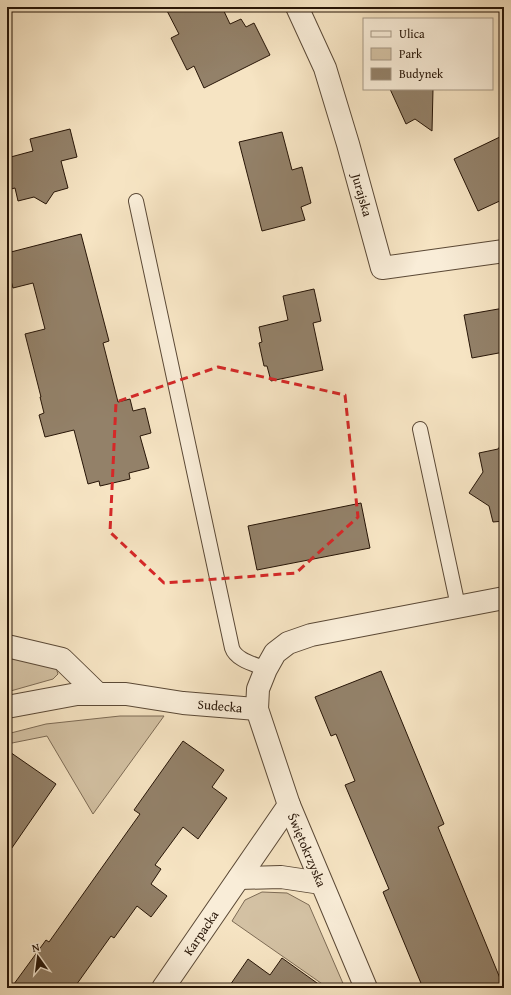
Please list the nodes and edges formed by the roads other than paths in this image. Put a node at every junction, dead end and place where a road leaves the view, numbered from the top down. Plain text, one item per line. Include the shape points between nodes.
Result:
1 (297, 7) edge
2 (136, 201) dead end
3 (504, 251) edge
4 (420, 429) dead end
5 (504, 598) edge
6 (458, 606) junction
7 (7, 646) edge
8 (266, 669) junction
9 (98, 694) junction
10 (7, 707) edge
11 (257, 709) junction
12 (289, 805) junction
13 (239, 878) junction
14 (321, 883) junction
15 (163, 988) edge
16 (366, 988) edge

1 - 3 street, Jurajska via 325,68 382,268
2 - 8 lane via 233,653
4 - 6 lane
5 - 6 street, Sudecka
6 - 8 street, Sudecka via 311,635 284,646 275,653
7 - 9 street via 62,659
8 - 11 street, Sudecka via 258,689
9 - 10 street, Sudecka via 77,694
9 - 11 street, Sudecka via 126,694 183,703
11 - 12 street, Świętokrzyska
12 - 13 street, Karpacka
12 - 14 street, Świętokrzyska
13 - 14 street via 281,877
13 - 15 street, Karpacka
14 - 16 street, Świętokrzyska

